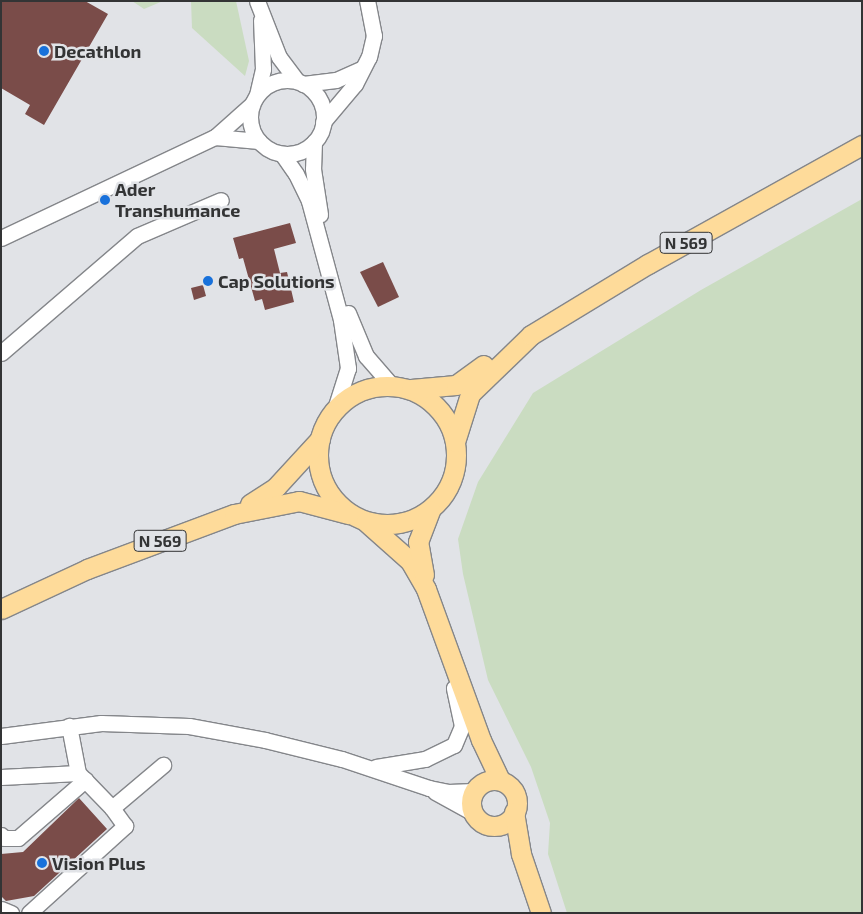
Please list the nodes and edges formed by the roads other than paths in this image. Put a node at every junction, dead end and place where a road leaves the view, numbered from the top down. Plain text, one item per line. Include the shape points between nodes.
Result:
1 (367, 1) edge
2 (259, 8) edge
3 (361, 69) junction
4 (300, 83) junction
5 (254, 100) junction
6 (324, 122) junction
7 (215, 137) junction
8 (259, 141) junction
9 (314, 142) junction
10 (862, 145) edge
11 (282, 154) junction
12 (221, 200) dead end
13 (1, 238) edge
14 (515, 347) junction
15 (1, 353) edge
16 (398, 387) junction
17 (335, 409) junction
18 (320, 439) junction
19 (455, 442) junction
20 (430, 510) junction
21 (234, 514) junction
22 (357, 518) junction
23 (426, 589) junction
24 (1, 609) edge
25 (450, 656) junction
26 (69, 726) junction
27 (1, 736) edge
28 (481, 740) junction
29 (163, 765) dead end
30 (374, 768) junction
31 (81, 776) junction
32 (1, 777) edge
33 (500, 780) junction
34 (429, 788) junction
35 (477, 788) junction
36 (112, 808) junction
37 (514, 812) junction
38 (473, 813) junction
39 (496, 825) junction
40 (1, 835) edge
41 (521, 854) junction
42 (1, 909) edge
43 (11, 913) edge
44 (29, 913) edge
45 (541, 913) edge

1 - 3 street via 374,36 369,57
2 - 4 street via 279,57
2 - 5 street via 263,68
3 - 4 street via 336,80
3 - 6 street via 355,84
4 - 5 street via 272,83
4 - 6 street via 319,100
5 - 7 street
5 - 8 street via 250,123
6 - 9 street
7 - 8 street
7 - 13 street
8 - 11 street
9 - 11 street via 294,154
9 - 16 street via 313,169 320,215 350,320 366,356
10 - 14 main road, N 569 via 569,310
11 - 17 street via 296,174 308,201 342,320 348,368
12 - 15 street via 137,236
14 - 16 main road, N 569 via 493,358 456,385 433,389
14 - 19 main road, N 569 via 470,394
16 - 17 main road via 363,390
16 - 19 main road via 422,396 437,408
17 - 18 main road
18 - 21 main road, N 569 via 269,493
18 - 22 main road via 318,456 323,482 337,504
19 - 20 main road via 456,461 452,479
20 - 22 main road via 391,525
20 - 23 main road via 418,542
21 - 22 main road, N 569 via 299,501
21 - 24 main road, N 569 via 87,569
22 - 23 main road via 403,553
23 - 25 main road
25 - 28 main road
25 - 30 street via 451,678 462,726 454,745 425,759
26 - 27 street
26 - 30 street via 139,723 189,726 265,740
26 - 31 street
28 - 33 main road
28 - 35 main road
29 - 36 street
30 - 34 street
31 - 32 street
31 - 36 street
31 - 40 street via 18,838
33 - 35 main road
33 - 37 main road via 516,796
34 - 35 street via 448,792
34 - 38 street
35 - 38 main road via 471,805
36 - 44 street via 125,826
37 - 39 main road via 507,821
37 - 41 main road
38 - 39 main road via 482,822
39 - 41 main road
41 - 45 main road
42 - 43 street

